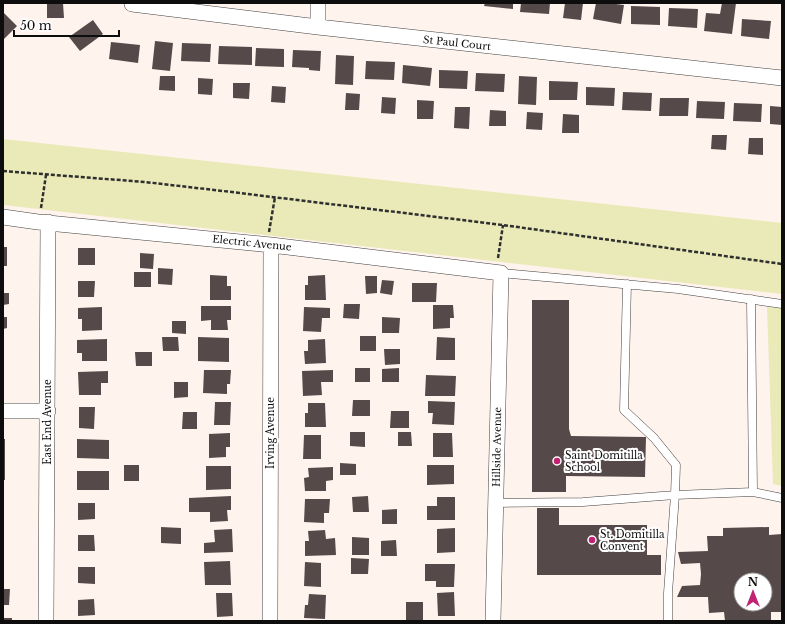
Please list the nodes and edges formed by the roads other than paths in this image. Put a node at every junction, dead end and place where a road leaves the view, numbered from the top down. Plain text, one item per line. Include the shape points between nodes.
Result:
1 (318, 3) edge
2 (132, 4) edge
3 (318, 28) junction
4 (782, 78) edge
5 (3, 217) edge
6 (43, 222) junction
7 (268, 245) junction
8 (498, 273) junction
9 (627, 284) junction
10 (750, 299) junction
11 (782, 304) edge
12 (3, 411) edge
13 (48, 411) junction
14 (753, 492) junction
15 (675, 495) junction
16 (782, 498) edge
17 (496, 503) junction
18 (46, 621) edge
19 (270, 621) edge
20 (493, 621) edge
21 (668, 621) edge

1 - 3 street
2 - 3 street, St Paul Court
3 - 4 street, St Paul Court
5 - 6 street, Electric Avenue
6 - 7 street, Electric Avenue
6 - 13 street, East End Avenue
7 - 8 street, Electric Avenue
7 - 19 street, Irving Avenue
8 - 9 lane
8 - 17 street, Hillside Avenue
9 - 10 lane
9 - 15 lane via 624,410 654,438 676,465
10 - 11 lane
10 - 14 lane
12 - 13 street
13 - 18 street, East End Avenue
14 - 15 lane
14 - 16 lane
15 - 17 lane via 584,502
15 - 21 lane
17 - 20 street, Hillside Avenue

